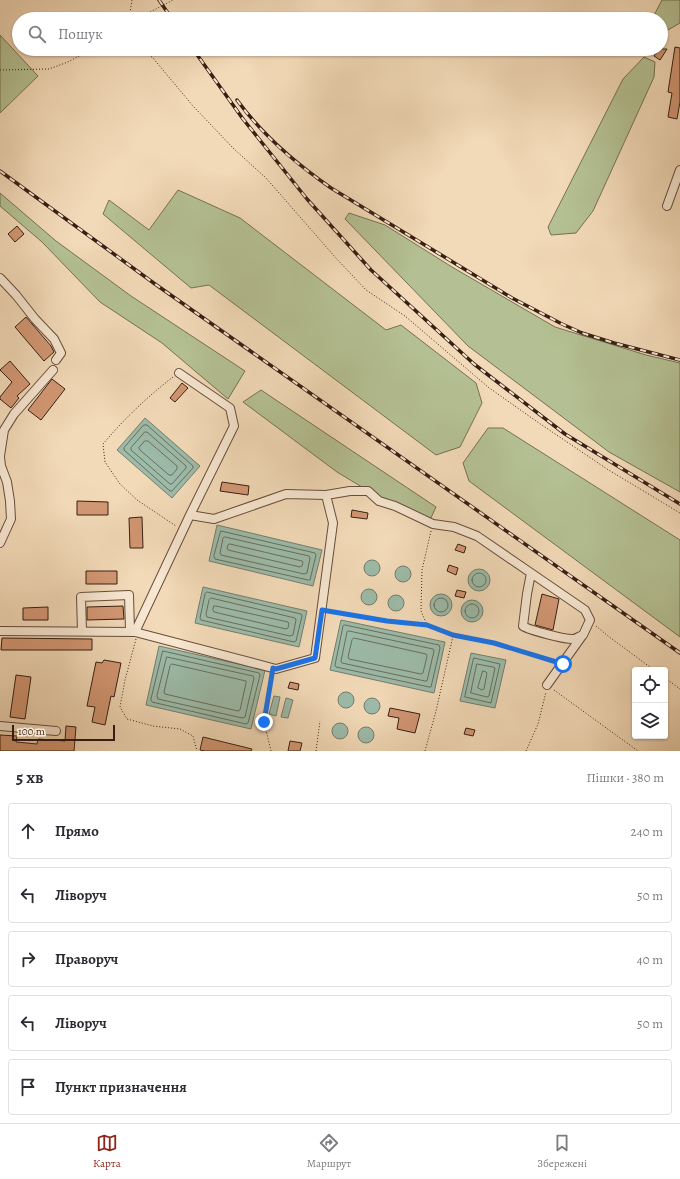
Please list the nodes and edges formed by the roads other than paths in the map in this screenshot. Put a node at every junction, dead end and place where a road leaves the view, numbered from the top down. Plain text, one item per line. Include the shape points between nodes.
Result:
1 (680, 170) edge
2 (667, 206) dead end
3 (0, 278) edge
4 (56, 360) dead end
5 (53, 370) dead end
6 (179, 373) road end
7 (0, 457) edge
8 (326, 495) junction
9 (190, 515) junction
10 (0, 544) edge
11 (531, 573) junction
12 (0, 631) edge
13 (82, 631) junction
14 (134, 632) junction
15 (583, 635) junction
16 (547, 685) road end
17 (0, 726) edge
18 (56, 731) dead end

1 - 2 lane
3 - 4 lane via 54,339 61,353
5 - 7 lane via 14,414 4,430
6 - 9 lane via 230,408 234,426
7 - 10 lane via 7,482 11,519
8 - 9 lane via 286,494 214,519
8 - 11 lane via 350,490 368,492 379,501 433,524 454,527 477,536
8 - 14 lane via 333,523 315,658 276,669
9 - 14 lane
11 - 15 lane via 585,610 590,620
11 - 15 lane via 523,626 566,638 574,639
12 - 13 lane
13 - 14 lane
13 - 14 lane via 81,597 128,595
15 - 16 lane
17 - 18 lane

